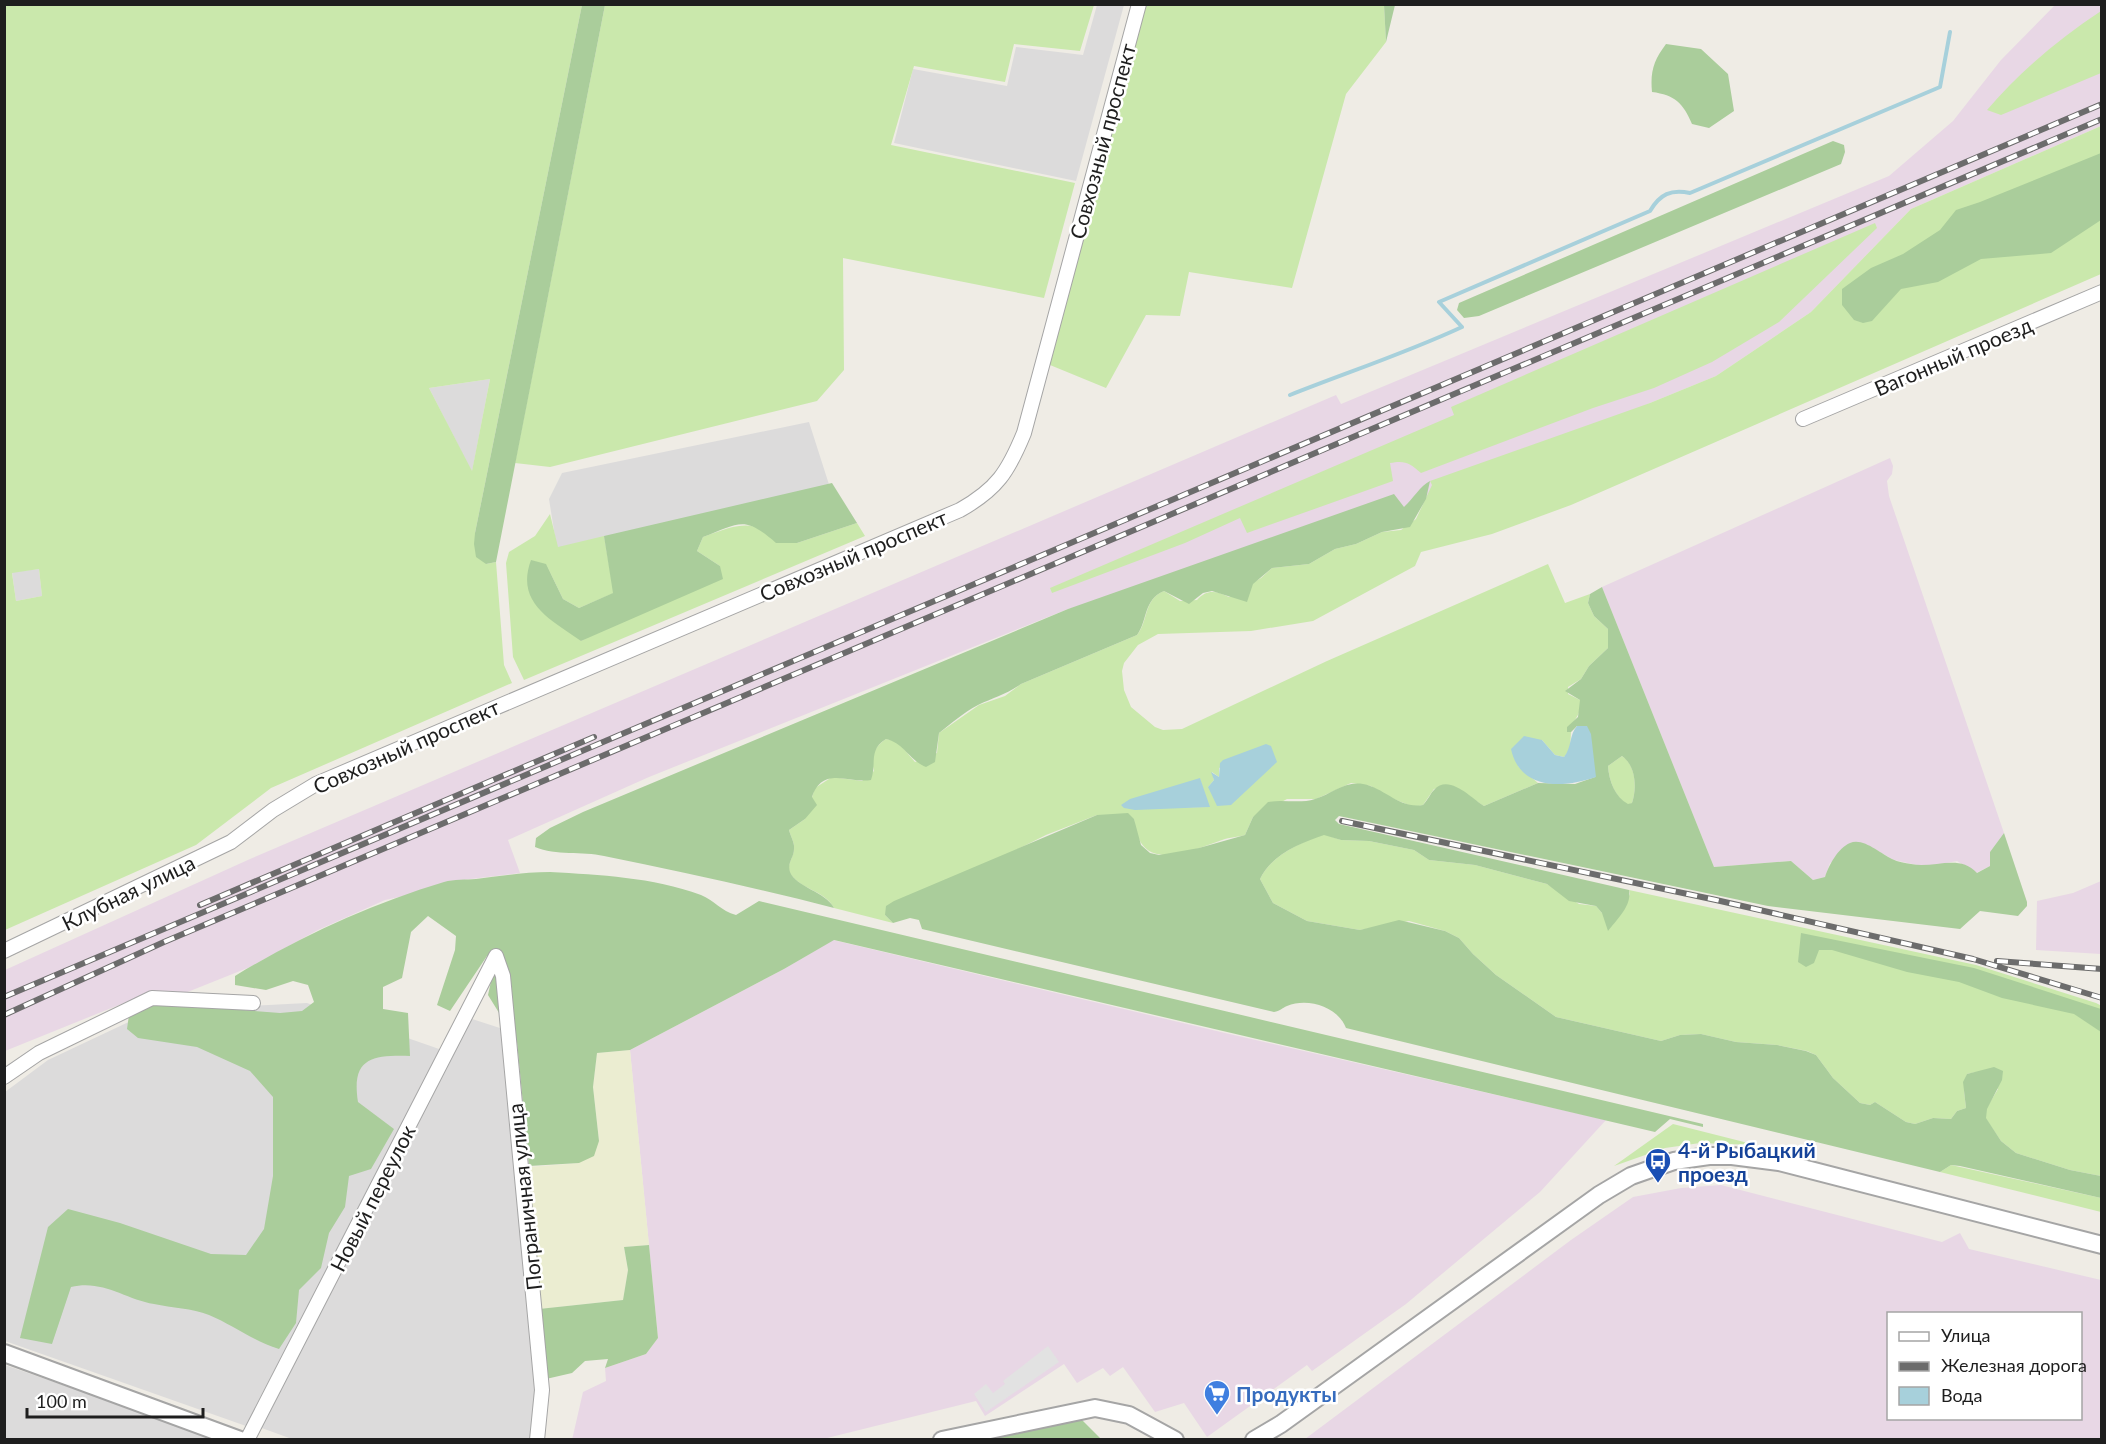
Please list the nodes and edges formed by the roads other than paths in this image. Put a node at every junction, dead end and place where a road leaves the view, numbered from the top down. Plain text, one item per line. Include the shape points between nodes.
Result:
1 (1139, 4) edge
2 (2102, 292) edge
3 (1803, 419) dead end
4 (250, 828) joint
5 (4, 951) edge
6 (496, 956) joint
7 (253, 1003) dead end
8 (4, 1077) edge
9 (2102, 1245) edge
10 (4, 1353) edge
11 (240, 1440) edge
12 (247, 1440) edge
13 (537, 1440) edge
14 (942, 1440) edge
15 (1175, 1440) edge
16 (1254, 1440) edge

1 - 4 street, Совхозный проспект via 1024,433 1000,481 984,497 316,784
2 - 3 street, Вагонный проезд
4 - 5 street, Клубная улица via 231,842
6 - 12 street, Новый переулок
6 - 13 street, Пограничная улица via 503,983 542,1390
7 - 8 street via 152,998 39,1053
9 - 16 street via 1779,1162 1709,1155 1674,1161 1631,1176 1599,1196
10 - 11 street
14 - 15 street via 1080,1410 1111,1410 1144,1421

